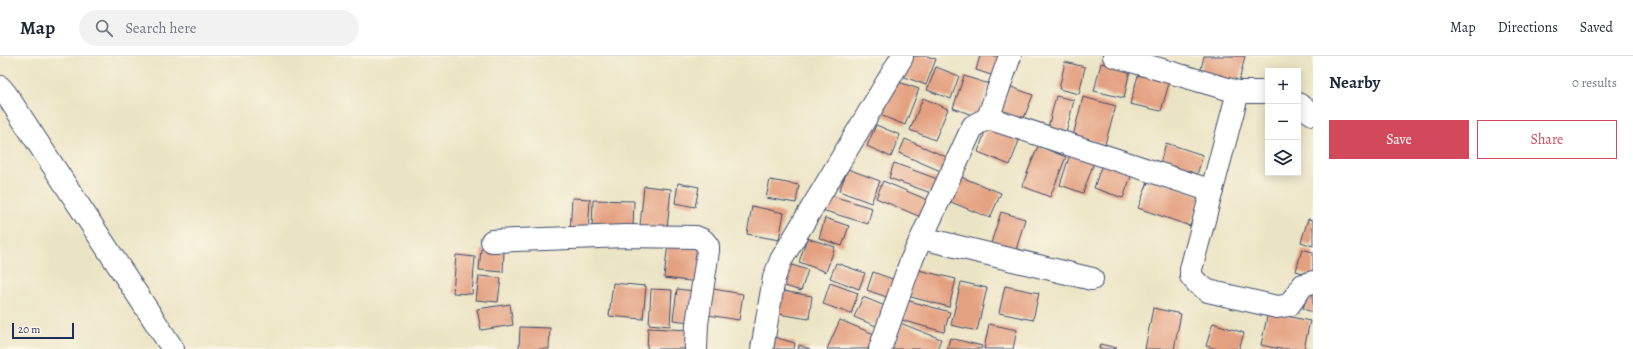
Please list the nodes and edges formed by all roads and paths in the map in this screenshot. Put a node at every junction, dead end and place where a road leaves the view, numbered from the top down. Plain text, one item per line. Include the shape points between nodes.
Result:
1 (1010, 56) edge
2 (1114, 56) edge
3 (902, 57) edge
4 (0, 87) edge
5 (1238, 92) junction
6 (1265, 92) edge
7 (1301, 106) edge
8 (1313, 114) edge
9 (988, 118) junction
10 (1212, 191) junction
11 (922, 238) junction
12 (492, 241) dead end
13 (1092, 279) dead end
14 (1313, 282) edge
15 (173, 349) edge
16 (696, 349) edge
17 (762, 349) edge
18 (880, 349) edge

1 - 9 street
2 - 5 street
3 - 17 street via 781,260 774,278
4 - 15 street
5 - 6 street
5 - 10 street
7 - 8 street
9 - 10 street
9 - 11 street via 973,126
10 - 14 street via 1192,268 1191,276 1198,284 1208,291 1277,307 1289,305 1303,284
11 - 13 street
11 - 18 street via 911,261
12 - 16 street via 626,236 696,237 703,240 708,246 708,252 697,324

